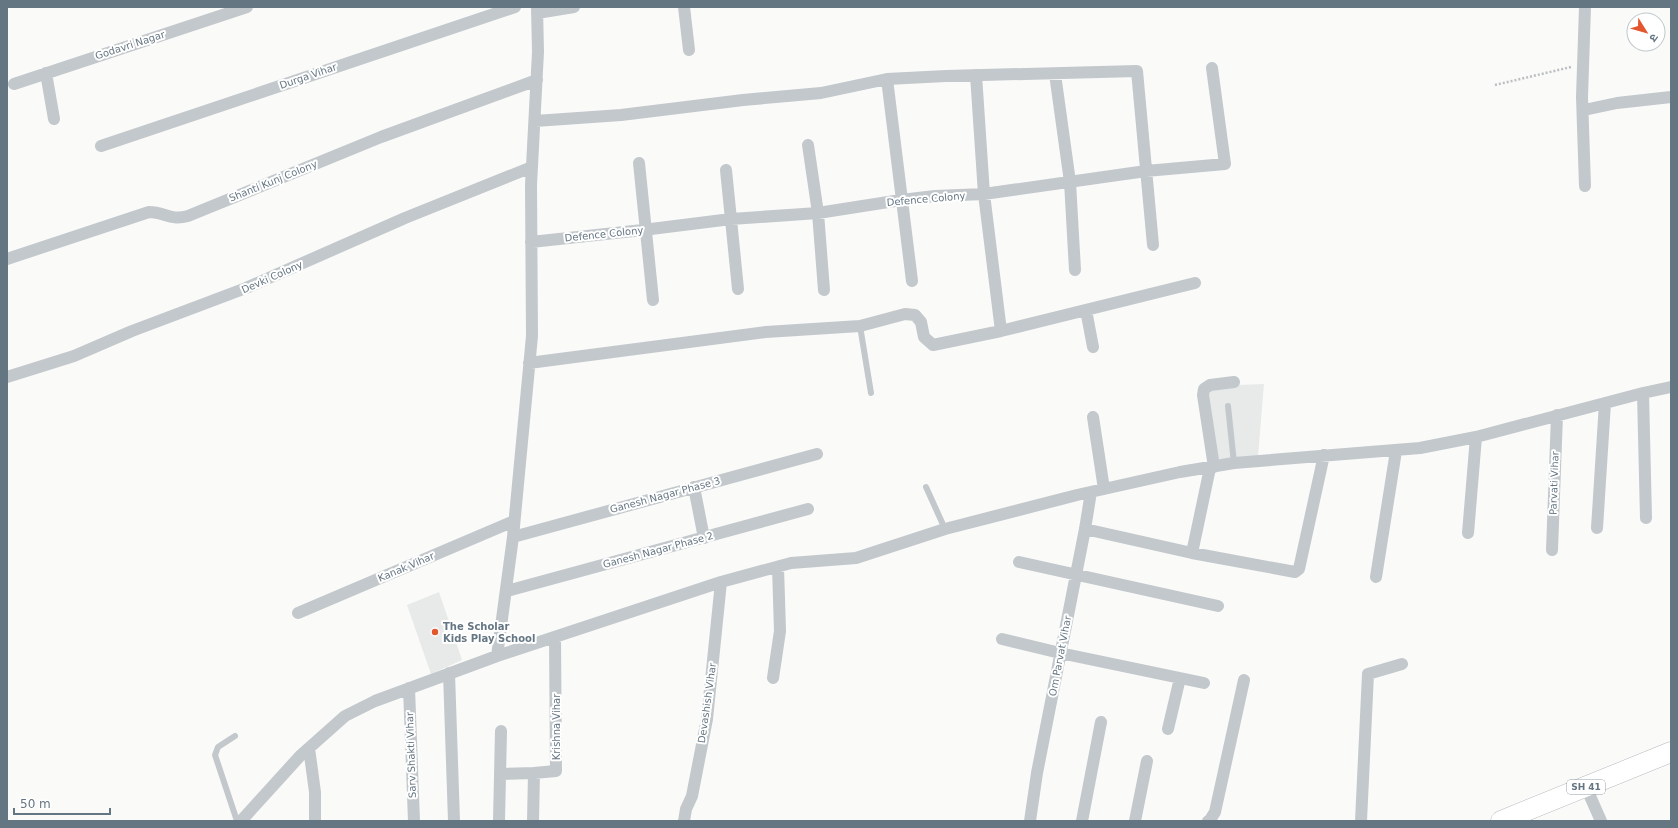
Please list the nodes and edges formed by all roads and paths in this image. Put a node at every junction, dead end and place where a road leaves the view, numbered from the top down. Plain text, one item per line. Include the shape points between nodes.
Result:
1 (247, 7) edge
2 (516, 7) edge
3 (574, 7) edge
4 (684, 7) edge
5 (1585, 7) edge
6 (537, 10) edge
7 (689, 50) dead end
8 (1583, 64) junction
9 (1212, 68) dead end
10 (46, 73) junction
11 (1055, 74) junction
12 (976, 75) junction
13 (887, 79) junction
14 (537, 80) junction
15 (14, 84) dead end
16 (1495, 85) dead end
17 (1671, 97) edge
18 (1584, 110) junction
19 (54, 119) dead end
20 (535, 121) junction
21 (808, 145) dead end
22 (101, 146) dead end
23 (638, 163) dead end
24 (532, 167) junction
25 (726, 170) dead end
26 (1146, 171) junction
27 (1070, 182) junction
28 (1585, 186) dead end
29 (984, 194) junction
30 (901, 200) junction
31 (818, 213) junction
32 (731, 219) junction
33 (646, 230) junction
34 (531, 242) junction
35 (1153, 245) dead end
36 (7, 258) edge
37 (1075, 270) dead end
38 (912, 282) dead end
39 (1195, 283) dead end
40 (738, 289) dead end
41 (824, 290) dead end
42 (652, 300) dead end
43 (1086, 310) junction
44 (860, 326) junction
45 (1000, 331) junction
46 (1093, 347) dead end
47 (529, 362) junction
48 (7, 377) edge
49 (1234, 382) dead end
50 (1671, 387) edge
51 (871, 393) dead end
52 (1643, 393) junction
53 (1605, 403) junction
54 (1228, 406) dead end
55 (1557, 415) junction
56 (1093, 417) dead end
57 (1476, 437) junction
58 (1396, 451) junction
59 (817, 454) dead end
60 (1324, 455) junction
61 (1234, 463) junction
62 (1212, 467) junction
63 (694, 487) junction
64 (926, 487) dead end
65 (1104, 489) junction
66 (1091, 492) junction
67 (808, 509) dead end
68 (1646, 518) dead end
69 (514, 521) junction
70 (1597, 528) dead end
71 (945, 529) junction
72 (1085, 529) junction
73 (1468, 533) dead end
74 (513, 537) junction
75 (704, 538) junction
76 (1552, 550) dead end
77 (1192, 553) junction
78 (1019, 562) dead end
79 (778, 567) junction
80 (1075, 574) junction
81 (1376, 577) dead end
82 (721, 582) junction
83 (507, 591) junction
84 (1218, 606) dead end
85 (298, 613) dead end
86 (556, 637) junction
87 (1002, 639) dead end
88 (1060, 653) junction
89 (497, 656) junction
90 (1402, 664) dead end
91 (450, 673) junction
92 (773, 678) dead end
93 (1180, 678) junction
94 (1244, 680) dead end
95 (1204, 683) dead end
96 (408, 688) junction
97 (1101, 722) dead end
98 (1168, 729) dead end
99 (501, 730) dead end
100 (235, 736) dead end
101 (309, 748) junction
102 (1671, 752) edge
103 (1147, 760) dead end
104 (534, 773) junction
105 (500, 774) junction
106 (1586, 787) junction
107 (237, 821) edge
108 (241, 821) edge
109 (315, 821) edge
110 (414, 821) edge
111 (454, 821) edge
112 (499, 821) edge
113 (533, 821) edge
114 (684, 821) edge
115 (1030, 821) edge
116 (1082, 821) edge
117 (1135, 821) edge
118 (1208, 821) edge
119 (1361, 821) edge
120 (1501, 821) edge
121 (1600, 821) edge

1 - 10 street, Godavri Nagar
2 - 22 street, Durga Vihar
3 - 6 street
4 - 7 street
5 - 8 street
6 - 14 street
8 - 16 path
8 - 18 street
9 - 26 street, Defence Colony via 1224,164
10 - 15 street, Godavri Nagar
10 - 19 street
11 - 12 street
11 - 26 street via 1137,71
11 - 27 street
12 - 13 street
12 - 29 street
13 - 20 street via 821,93 621,115
13 - 30 street
14 - 20 street
14 - 36 street, Shanti Kunj Colony via 381,137 188,216 172,218 149,212
17 - 18 street via 1617,103
18 - 28 street
20 - 24 street
21 - 31 street
23 - 33 street
24 - 34 street
24 - 48 street, Devki Colony via 404,218 246,288 74,356
25 - 32 street
26 - 27 street, Defence Colony
26 - 35 street
27 - 29 street, Defence Colony
27 - 37 street
29 - 30 street, Defence Colony
29 - 45 street
30 - 31 street, Defence Colony
30 - 38 street
31 - 32 street, Defence Colony
31 - 41 street
32 - 33 street, Defence Colony
32 - 40 street
33 - 34 street, Defence Colony
33 - 42 street
34 - 47 street via 532,336
39 - 43 street
43 - 45 street
43 - 46 street
44 - 45 street via 905,314 915,315 921,322 924,337 933,346
44 - 47 street via 766,332
44 - 51 lane
47 - 69 street
49 - 62 street via 1210,385 1204,389
50 - 52 street
52 - 53 street
52 - 68 street
53 - 55 street
53 - 70 street
54 - 61 lane
55 - 57 street
55 - 76 street, Parvati Vihar
56 - 65 street
57 - 58 street
57 - 73 street
58 - 60 street
58 - 81 street
59 - 63 street, Ganesh Nagar Phase 3
60 - 61 street
60 - 77 street via 1299,569 1295,572
61 - 62 street
62 - 65 street
62 - 77 street
63 - 74 street, Ganesh Nagar Phase 3
63 - 75 street
64 - 71 lane
65 - 66 street
66 - 71 street
66 - 72 street, Om Parvat Vihar
67 - 75 street, Ganesh Nagar Phase 2
69 - 74 street
69 - 85 street, Kanak Vihar
71 - 79 street via 856,558 791,563
72 - 77 street
72 - 80 street, Om Parvat Vihar
74 - 83 street
75 - 83 street, Ganesh Nagar Phase 2
78 - 80 street
79 - 82 street
79 - 92 street via 780,631
80 - 84 street
80 - 88 street, Om Parvat Vihar
82 - 86 street
82 - 114 street, Devashish Vihar via 707,719 692,796
83 - 89 street
86 - 89 street
86 - 104 street, Krishna Vihar via 556,771
87 - 88 street
88 - 93 street
88 - 115 street, Om Parvat Vihar
89 - 91 street
90 - 119 street via 1368,674
91 - 96 street
91 - 111 street
93 - 95 street
93 - 98 street
94 - 118 street via 1215,812
96 - 101 street via 345,716
96 - 110 street, Sarv Shakti Vihar
97 - 116 street
99 - 105 street
100 - 107 lane via 218,747 215,755
101 - 108 street
101 - 109 street via 315,792
102 - 106 main road, SH 41
103 - 117 street
104 - 105 street
104 - 113 street
105 - 112 street
106 - 120 main road, SH 41
106 - 121 street

